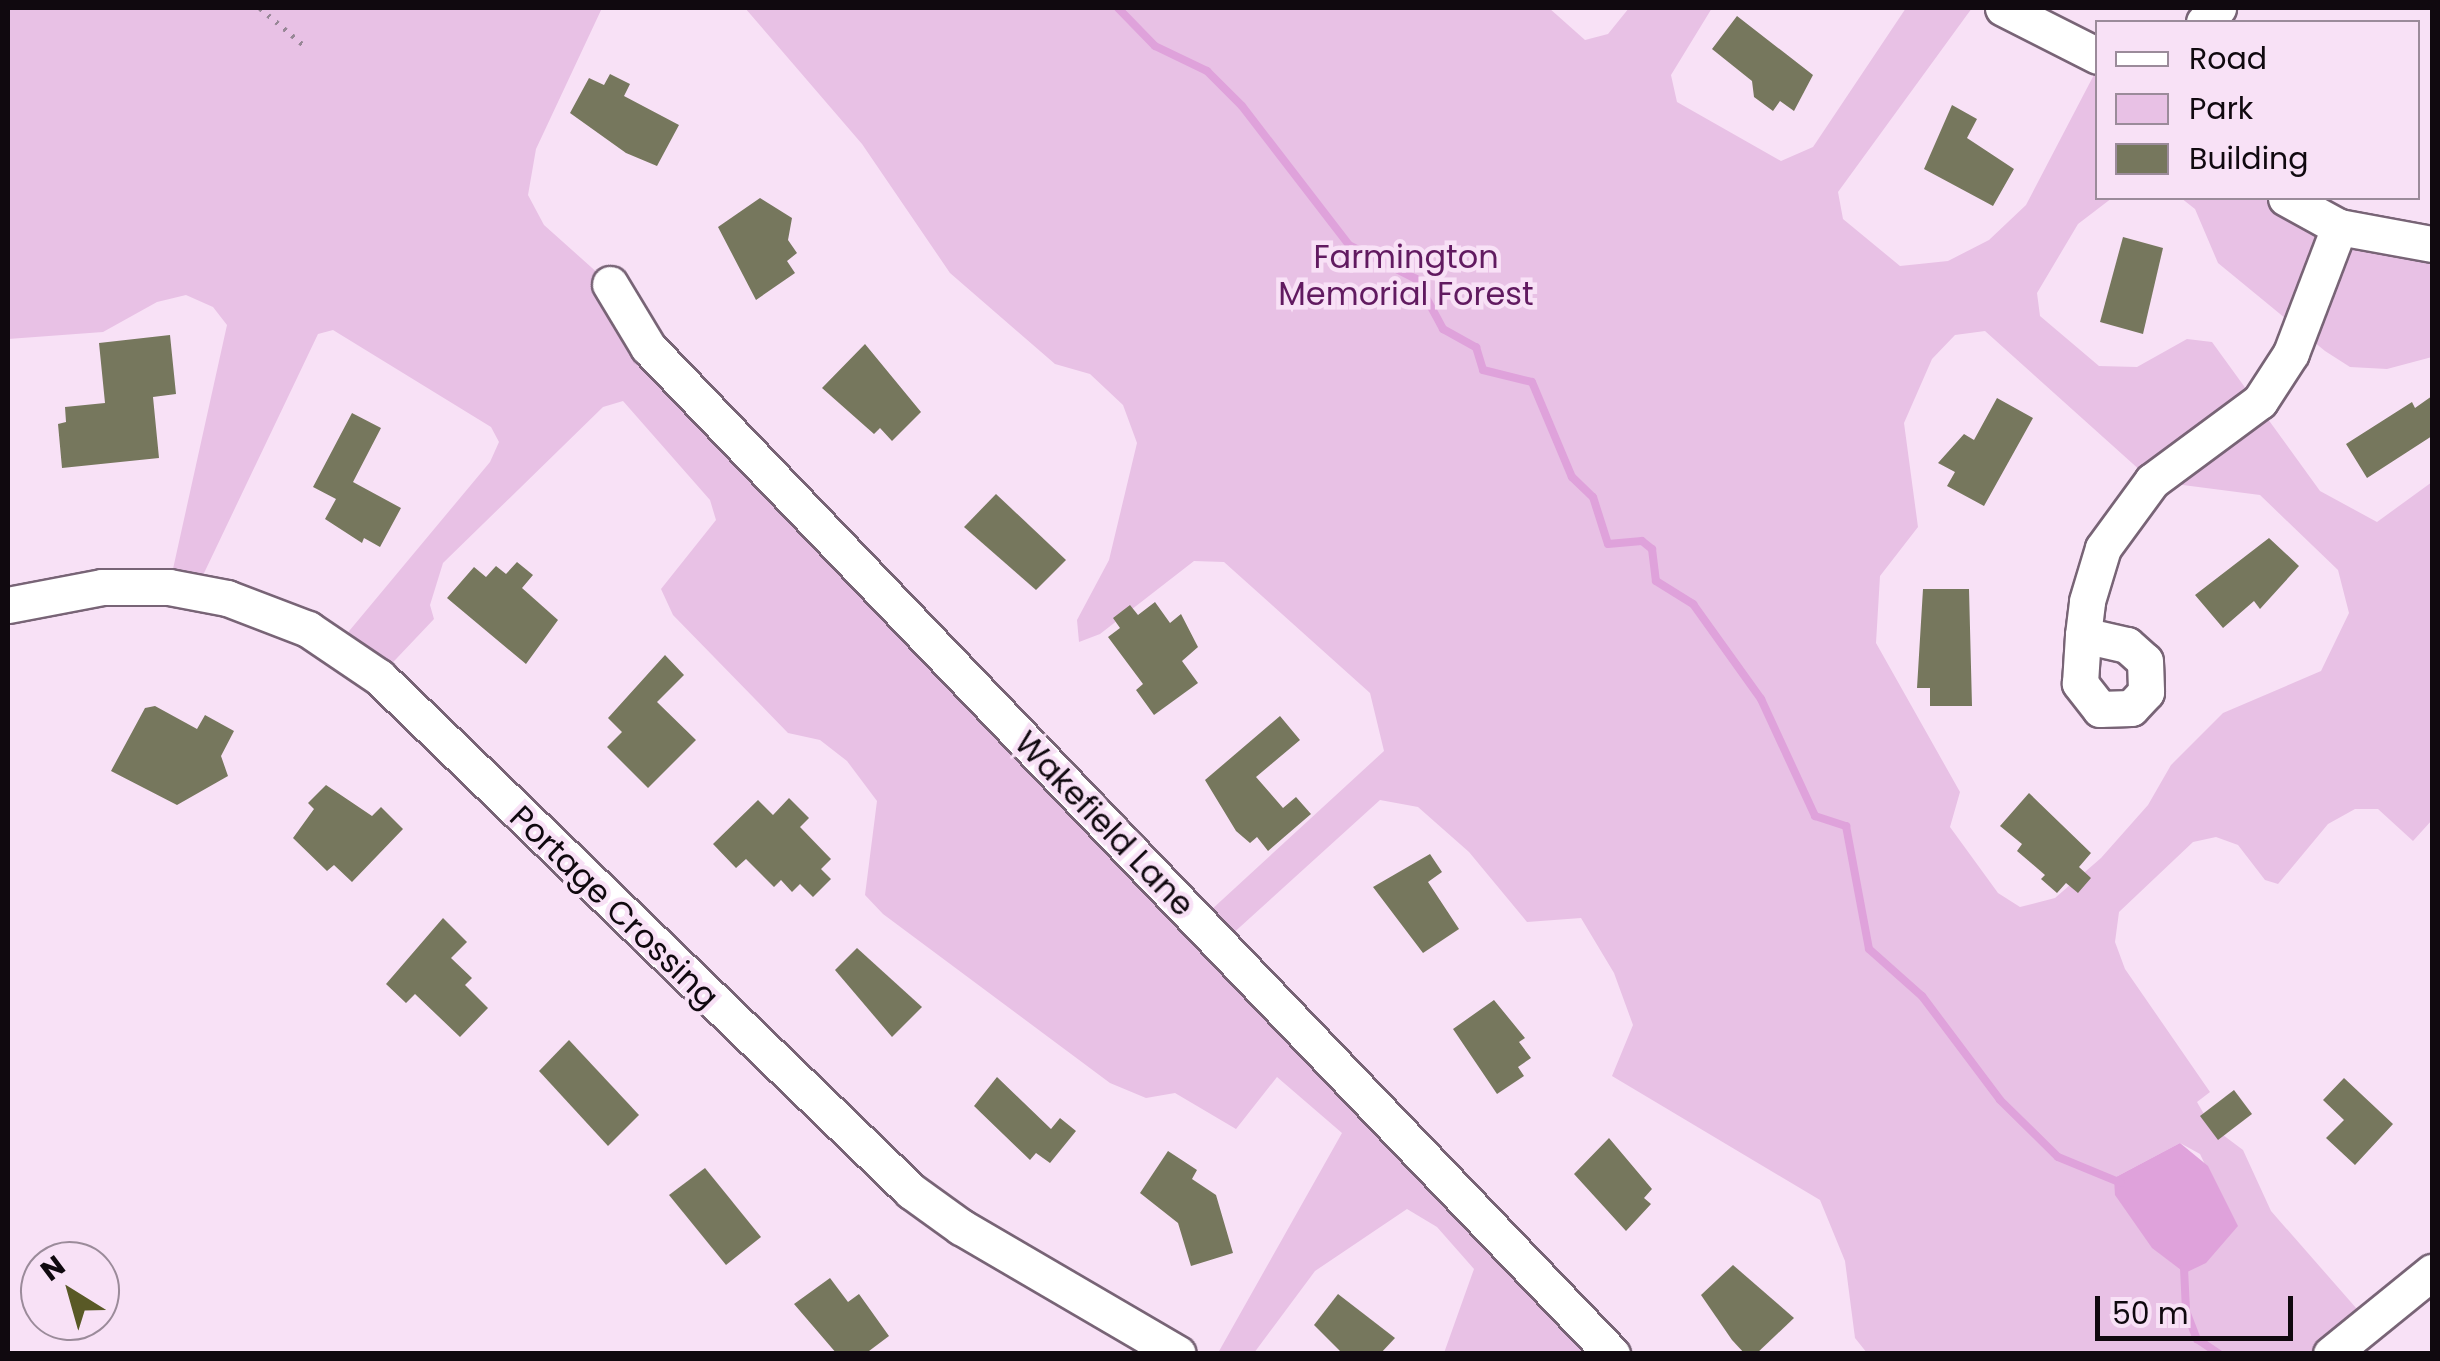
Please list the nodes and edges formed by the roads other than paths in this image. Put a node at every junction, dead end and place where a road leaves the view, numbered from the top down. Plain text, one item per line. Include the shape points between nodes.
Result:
1 (2003, 8) edge
2 (2095, 54) edge
3 (2290, 200) edge
4 (2339, 228) junction
5 (2432, 244) edge
6 (610, 284) dead end
7 (8, 605) edge
8 (2082, 635) dead end
9 (2432, 1272) edge
10 (1178, 1354) edge
11 (1612, 1354) edge
12 (2331, 1354) edge

1 - 2 street
3 - 4 street
4 - 5 street
4 - 8 street via 2291,352 2260,402 2152,481 2118,520 2092,573
6 - 11 street, Wakefield Lane via 648,347
7 - 10 street, Portage Crossing via 102,587 169,587 227,598 308,629 379,676 911,1191
9 - 12 street

